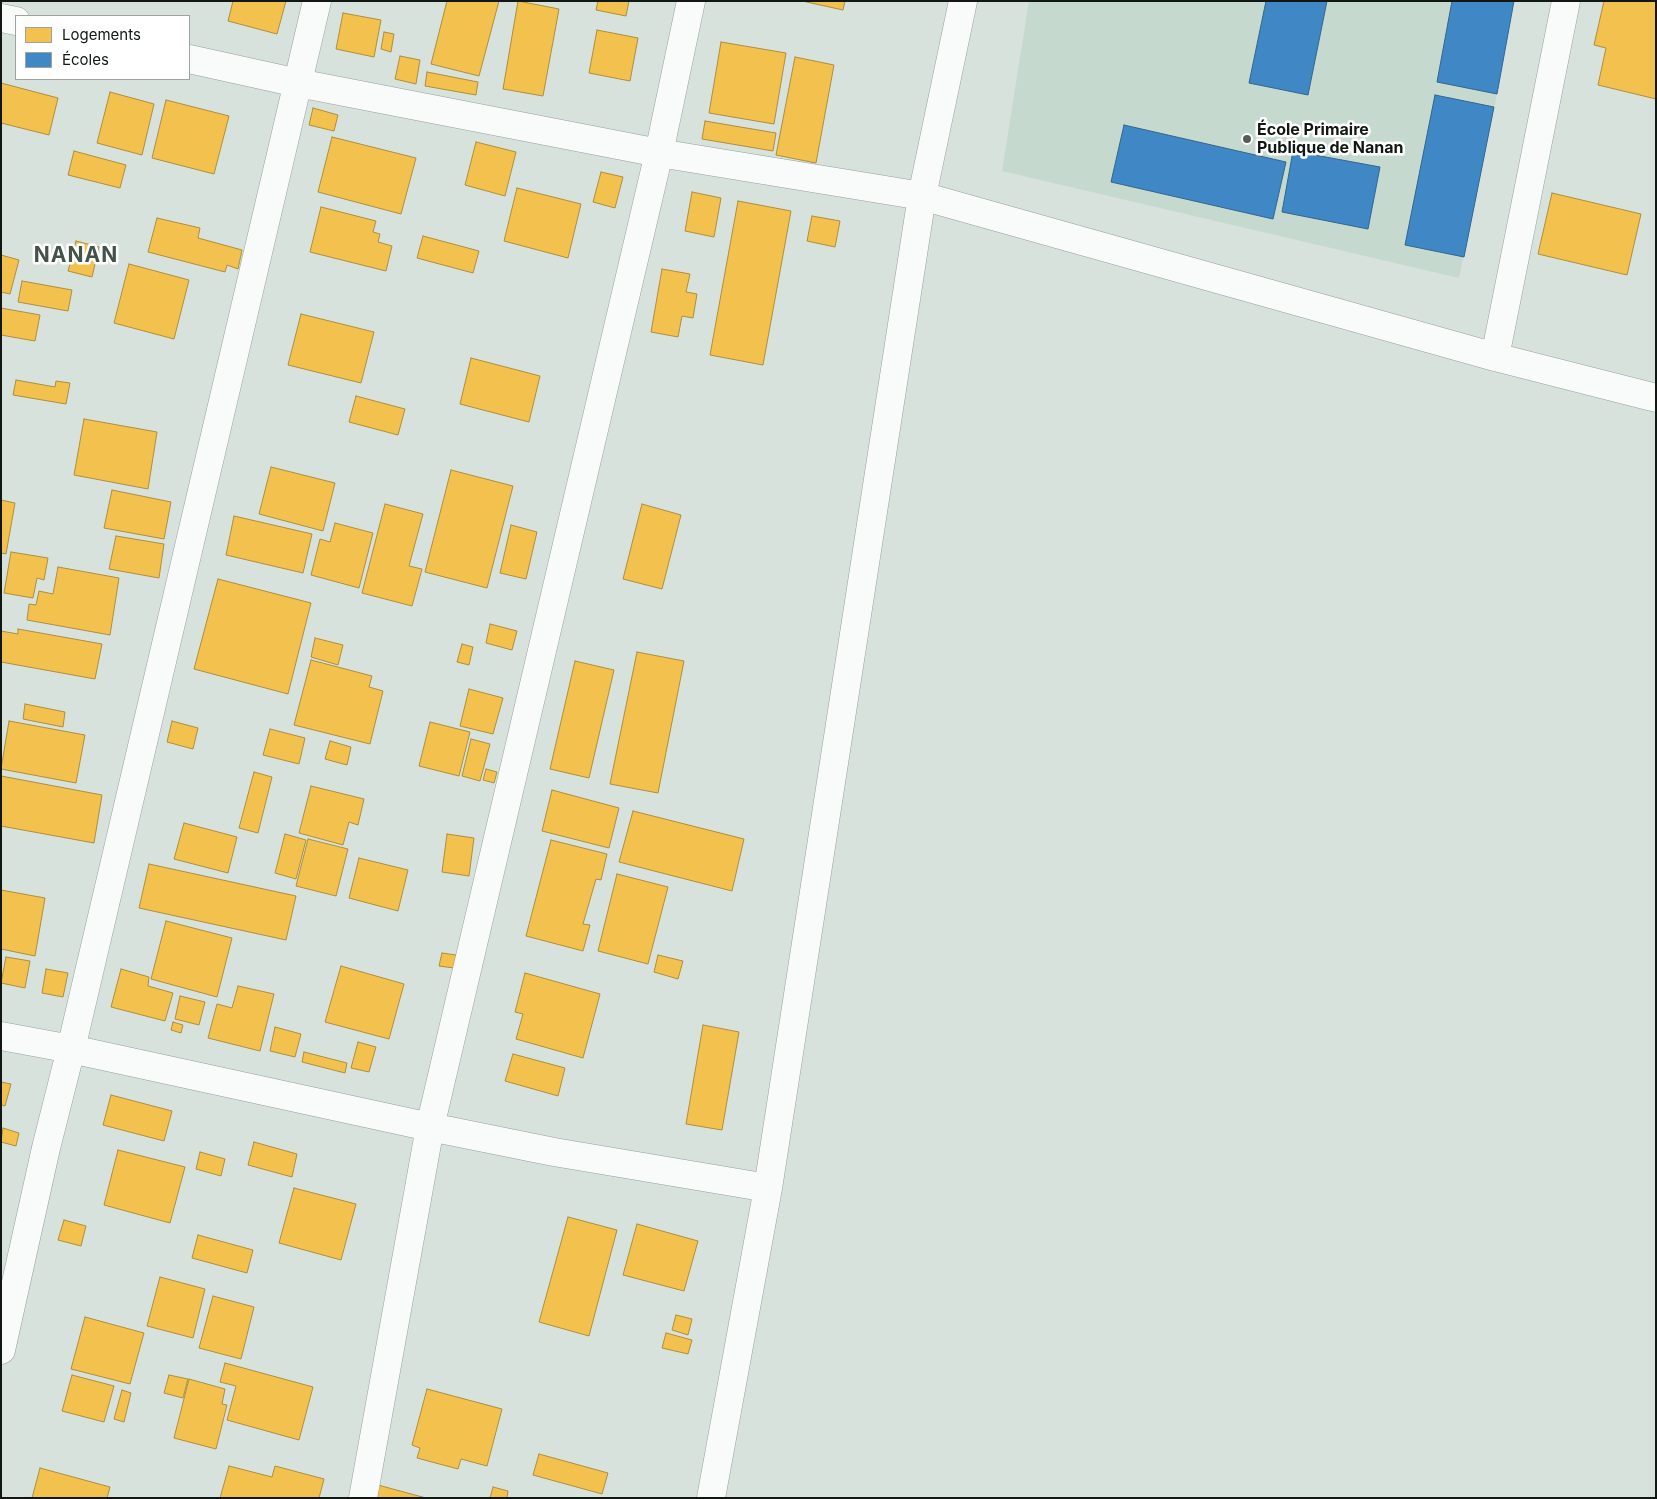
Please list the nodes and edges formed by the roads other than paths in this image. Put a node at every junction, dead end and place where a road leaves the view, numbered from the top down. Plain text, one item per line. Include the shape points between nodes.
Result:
1 (317, 1) edge
2 (691, 1) edge
3 (963, 1) edge
4 (1566, 1) edge
5 (1, 18) edge
6 (15, 22) edge
7 (190, 59) edge
8 (298, 83) junction
9 (659, 153) junction
10 (922, 196) junction
11 (1495, 357) junction
12 (1656, 398) edge
13 (1, 1036) edge
14 (71, 1049) junction
15 (430, 1127) junction
16 (768, 1188) junction
17 (1, 1350) edge
18 (363, 1498) edge
19 (711, 1498) edge

1 - 8 street
2 - 9 street
3 - 10 street
4 - 11 street
5 - 6 street
7 - 8 street
8 - 9 street
8 - 14 street
9 - 10 street
9 - 15 street
10 - 11 street
10 - 16 street
11 - 12 street
13 - 14 street
14 - 15 street
14 - 17 street
15 - 16 street via 554,1152
15 - 18 street
16 - 19 street

